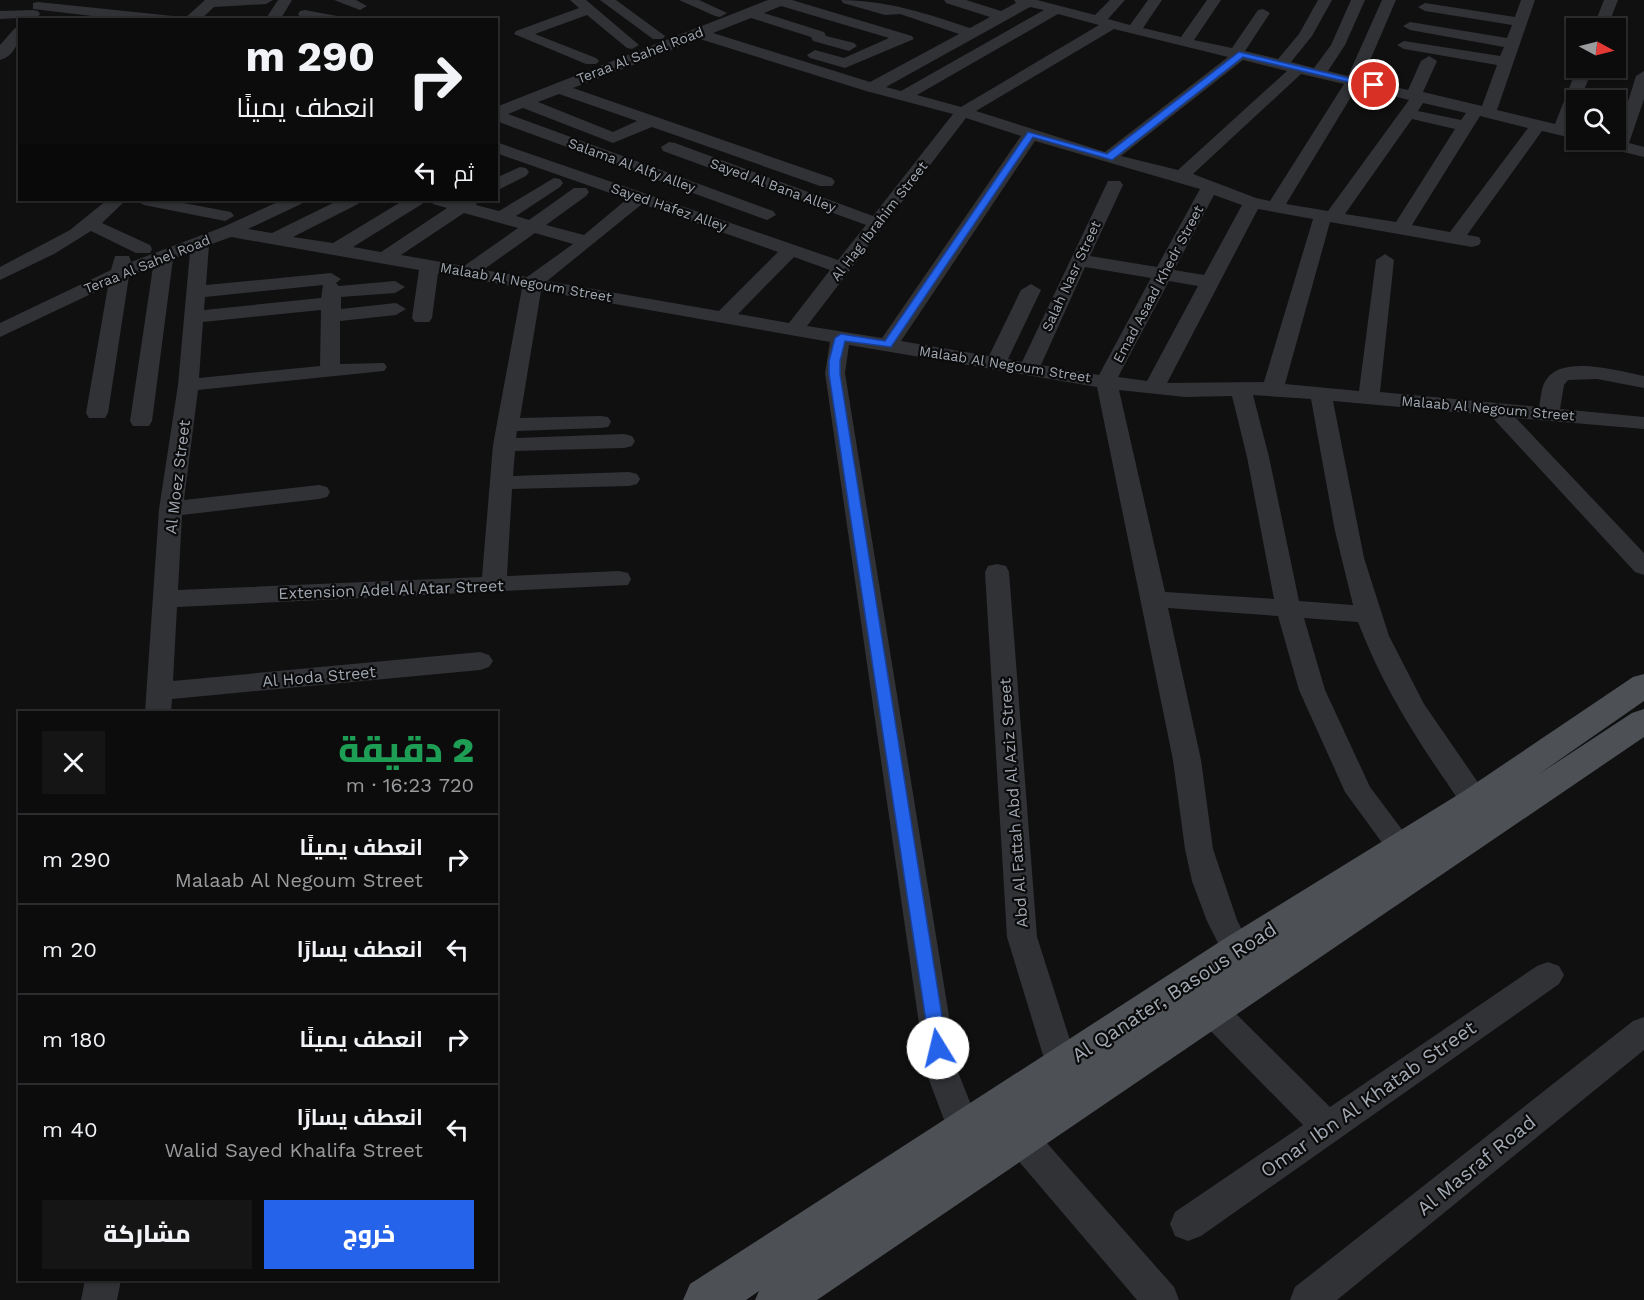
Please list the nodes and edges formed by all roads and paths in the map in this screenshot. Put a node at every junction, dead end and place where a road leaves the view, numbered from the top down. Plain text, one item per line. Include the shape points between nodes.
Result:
1 (130, 0) edge
2 (266, 0) edge
3 (285, 0) edge
4 (318, 0) edge
5 (341, 0) edge
6 (607, 0) edge
7 (686, 0) edge
8 (848, 0) edge
9 (1118, 0) edge
10 (1155, 0) edge
11 (1214, 0) edge
12 (1325, 0) edge
13 (1358, 0) edge
14 (1389, 0) edge
15 (1522, 0) edge
16 (1528, 0) edge
17 (1611, 0) edge
18 (211, 1) edge
19 (780, 1) edge
20 (961, 1) edge
21 (1024, 1) edge
22 (586, 4) edge
23 (360, 6) dead end
24 (750, 7) edge
25 (1425, 7) dead end
26 (35, 10) edge
27 (1055, 10) junction
28 (121, 13) junction
29 (1263, 13) dead end
30 (0, 15) edge
31 (1003, 16) junction
32 (302, 17) edge
33 (158, 18) edge
34 (192, 18) edge
35 (273, 18) edge
36 (930, 18) junction
37 (1604, 18) edge
38 (600, 20) junction
39 (717, 20) junction
40 (1105, 22) junction
41 (1521, 22) junction
42 (950, 26) junction
43 (1410, 26) dead end
44 (0, 30) edge
45 (18, 30) edge
46 (1134, 30) junction
47 (18, 32) edge
48 (697, 33) junction
49 (972, 33) junction
50 (934, 34) dead end
51 (658, 36) junction
52 (902, 38) junction
53 (1185, 41) junction
54 (538, 42) junction
55 (918, 43) junction
56 (1513, 44) junction
57 (632, 45) junction
58 (949, 45) junction
59 (1404, 45) dead end
60 (1, 52) edge
61 (870, 52) junction
62 (1239, 54) junction
63 (591, 61) junction
64 (1429, 61) dead end
65 (1507, 62) junction
66 (1282, 64) junction
67 (1299, 68) junction
68 (1318, 72) junction
69 (1644, 76) edge
70 (845, 80) junction
71 (1354, 80) junction
72 (557, 88) junction
73 (872, 88) junction
74 (1417, 95) junction
75 (498, 96) edge
76 (903, 96) junction
77 (523, 102) junction
78 (1482, 110) junction
79 (963, 112) junction
80 (498, 113) edge
81 (1407, 113) junction
82 (498, 115) edge
83 (651, 121) junction
84 (1538, 125) junction
85 (1465, 126) junction
86 (1626, 128) edge
87 (534, 129) junction
88 (1566, 131) edge
89 (1031, 134) junction
90 (691, 135) junction
91 (669, 147) junction
92 (1626, 148) edge
93 (498, 151) edge
94 (498, 152) edge
95 (1644, 152) edge
96 (498, 153) edge
97 (651, 157) dead end
98 (1108, 158) junction
99 (520, 172) junction
100 (1181, 176) junction
101 (826, 182) dead end
102 (554, 183) junction
103 (498, 185) edge
104 (1114, 185) dead end
105 (1210, 186) junction
106 (580, 192) junction
107 (116, 201) edge
108 (148, 201) edge
109 (259, 201) edge
110 (292, 201) edge
111 (355, 201) edge
112 (414, 201) edge
113 (449, 201) edge
114 (634, 202) junction
115 (467, 203) edge
116 (1252, 203) junction
117 (1275, 207) junction
118 (766, 215) dead end
119 (1328, 216) junction
120 (502, 218) junction
121 (227, 223) junction
122 (877, 223) junction
123 (92, 225) junction
124 (532, 226) junction
125 (1401, 229) junction
126 (274, 238) junction
127 (200, 242) junction
128 (587, 242) junction
129 (143, 249) junction
130 (334, 249) junction
131 (791, 250) junction
132 (0, 255) edge
133 (164, 255) junction
134 (35, 258) junction
135 (384, 258) junction
136 (1079, 260) junction
137 (1385, 260) dead end
138 (121, 265) junction
139 (429, 266) junction
140 (842, 268) junction
141 (468, 272) junction
142 (0, 274) edge
143 (1163, 274) junction
144 (533, 282) junction
145 (1210, 282) junction
146 (395, 287) dead end
147 (1031, 290) dead end
148 (196, 292) junction
149 (331, 298) junction
150 (396, 309) dead end
151 (0, 315) edge
152 (724, 317) junction
153 (195, 318) junction
154 (422, 318) dead end
155 (794, 330) junction
156 (0, 331) edge
157 (841, 338) junction
158 (888, 345) junction
159 (996, 362) junction
160 (377, 367) dead end
161 (1029, 368) junction
162 (330, 371) junction
163 (1106, 381) junction
164 (1644, 382) edge
165 (188, 385) junction
166 (1154, 387) junction
167 (1240, 387) junction
168 (1273, 389) junction
169 (1321, 394) junction
170 (1369, 398) junction
171 (1497, 410) junction
172 (97, 413) dead end
173 (1549, 413) junction
174 (141, 421) dead end
175 (600, 422) dead end
176 (1644, 423) edge
177 (506, 435) junction
178 (624, 441) dead end
179 (629, 478) dead end
180 (501, 483) junction
181 (319, 492) dead end
182 (171, 509) junction
183 (1644, 567) edge
184 (997, 572) dead end
185 (619, 579) dead end
186 (494, 584) junction
187 (164, 599) junction
188 (1154, 599) junction
189 (1288, 608) junction
190 (1368, 614) junction
191 (480, 661) dead end
192 (1644, 685) edge
193 (158, 702) edge
194 (1644, 721) edge
195 (1476, 800) junction
196 (1401, 847) junction
197 (1237, 950) junction
198 (1548, 975) dead end
199 (1211, 1010) junction
200 (1644, 1031) edge
201 (1062, 1065) junction
202 (1007, 1123) junction
203 (1327, 1126) junction
204 (964, 1130) junction
205 (1188, 1224) dead end
206 (103, 1281) edge
207 (99, 1300) edge
208 (706, 1300) edge
209 (778, 1300) edge
210 (1161, 1300) edge
211 (1308, 1300) edge

1 - 28 street
2 - 18 street
3 - 35 street
4 - 32 street
5 - 23 street
6 - 51 street
7 - 39 street
8 - 36 street
9 - 40 street
10 - 46 street
11 - 53 street
12 - 66 street via 1305,36
13 - 68 street via 1338,45
14 - 71 street
15 - 16 street
16 - 41 street
17 - 37 street
18 - 34 street
19 - 24 street, Teraa Al Sahel Road
19 - 52 street
20 - 31 street
20 - 36 street
21 - 27 street
21 - 31 street
22 - 38 street
22 - 54 street via 523,32 523,36
24 - 39 street, Teraa Al Sahel Road
24 - 61 street via 819,34 818,39
25 - 41 street
26 - 28 street
26 - 30 street
27 - 40 street
27 - 76 street
28 - 33 street
29 - 62 street
31 - 49 street
36 - 42 street
38 - 54 street
38 - 57 street
39 - 48 street, Teraa Al Sahel Road
39 - 51 street, Teraa Al Sahel Road
39 - 61 street via 843,63
40 - 46 street
40 - 79 street
41 - 56 street
42 - 49 street
42 - 50 street
43 - 56 street
44 - 45 street
46 - 53 street
47 - 60 street
48 - 70 street
48 - 72 street, Teraa Al Sahel Road
49 - 58 street
51 - 57 street, Teraa Al Sahel Road
52 - 55 street
52 - 61 street
53 - 62 street
54 - 63 street
55 - 58 street via 926,39
55 - 70 street
56 - 65 street
57 - 63 street, Teraa Al Sahel Road
58 - 73 street
59 - 65 street
62 - 66 street
62 - 98 street
63 - 75 street, Teraa Al Sahel Road
64 - 74 street
65 - 78 street
66 - 67 street
67 - 68 street
67 - 100 street
68 - 71 street
69 - 86 street
70 - 73 street
71 - 74 street
71 - 117 street
72 - 77 street, Teraa Al Sahel Road
72 - 83 street
73 - 76 street
74 - 78 street
74 - 81 street
76 - 79 street
77 - 80 street, Teraa Al Sahel Road
77 - 83 street via 613,138
78 - 84 street
78 - 85 street
79 - 89 street
79 - 122 street, Al Hag Ibrahim Street
81 - 85 street
81 - 119 street
82 - 87 street, Salama Al Alfy Alley
83 - 90 street
84 - 88 street
84 - 125 street via 1464,240
85 - 125 street
87 - 93 street
87 - 118 street, Salama Al Alfy Alley
89 - 98 street
89 - 158 street
90 - 91 street
90 - 101 street
91 - 97 street
91 - 122 street, Sayed Al Bana Alley
92 - 95 street
94 - 114 street, Sayed Hafez Alley
96 - 99 street
98 - 100 street
99 - 102 street
99 - 103 street
100 - 105 street
102 - 106 street
102 - 120 street
104 - 136 street, Salah Nasr Street
105 - 116 street
105 - 143 street, Emad Asaad Khedr Street
106 - 114 street
106 - 124 street
107 - 123 street
108 - 121 street, Malaab Al Negoum Street
109 - 121 street, Teraa Al Sahel Road
110 - 121 street, Teraa Al Sahel Road
111 - 126 street
112 - 130 street
113 - 115 street
114 - 128 street
114 - 131 street, Sayed Hafez Alley
115 - 120 street
115 - 135 street
116 - 117 street
116 - 145 street
117 - 119 street
119 - 125 street
119 - 168 street
120 - 124 street
121 - 126 street, Malaab Al Negoum Street
121 - 127 street, Teraa Al Sahel Road
121 - 129 street, Teraa Al Sahel Road
122 - 140 street, Al Hag Ibrahim Street
123 - 129 street
123 - 134 street
124 - 128 street
124 - 141 street
126 - 130 street, Malaab Al Negoum Street
127 - 133 street, Teraa Al Sahel Road
127 - 148 street, Al Moez Street
128 - 144 street
129 - 138 street, Teraa Al Sahel Road
130 - 135 street, Malaab Al Negoum Street
130 - 149 street
131 - 140 street, Sayed Hafez Alley
131 - 152 street
132 - 134 street
133 - 138 street, Teraa Al Sahel Road
133 - 174 street
134 - 142 street
135 - 139 street, Malaab Al Negoum Street
136 - 143 street
136 - 161 street, Salah Nasr Street
137 - 170 street
138 - 151 street, Teraa Al Sahel Road
138 - 156 street, Teraa Al Sahel Road
138 - 172 street
139 - 141 street, Malaab Al Negoum Street
139 - 154 street
140 - 155 street, Al Hag Ibrahim Street
141 - 144 street, Malaab Al Negoum Street
143 - 145 street
143 - 163 street, Emad Asaad Khedr Street
144 - 152 street, Malaab Al Negoum Street
144 - 177 street
145 - 166 street
146 - 149 street
147 - 159 street
148 - 149 street
148 - 153 street, Al Moez Street
149 - 150 street
149 - 153 street
149 - 162 street
152 - 155 street, Malaab Al Negoum Street
153 - 165 street, Al Moez Street
155 - 157 street, Malaab Al Negoum Street
157 - 158 street, Malaab Al Negoum Street
157 - 204 street via 835,374 942,1072
158 - 159 street, Malaab Al Negoum Street
159 - 161 street, Malaab Al Negoum Street
160 - 162 street
161 - 163 street, Malaab Al Negoum Street
162 - 165 street
163 - 166 street, Malaab Al Negoum Street
163 - 188 street
164 - 173 street via 1581,372 1561,374 1555,380
165 - 182 street, Al Moez Street
166 - 167 street, Malaab Al Negoum Street via 1186,391
167 - 168 street, Malaab Al Negoum Street
167 - 189 street
168 - 169 street, Malaab Al Negoum Street
169 - 170 street, Malaab Al Negoum Street
169 - 190 street via 1348,541
170 - 171 street, Malaab Al Negoum Street
171 - 173 street, Malaab Al Negoum Street
171 - 183 street
173 - 176 street, Malaab Al Negoum Street
175 - 177 street
177 - 178 street
177 - 180 street
179 - 180 street
180 - 186 street
181 - 182 street
182 - 187 street, Al Moez Street
184 - 201 street, Abd Al Fattah Abd Al Aziz Street via 1022,937
185 - 186 street, Extension Adel Al Atar Street
186 - 187 street, Extension Adel Al Atar Street
187 - 193 street, Al Moez Street
188 - 189 street
188 - 197 street via 1187,760 1202,859 1222,921
189 - 190 street
189 - 196 street via 1312,690 1348,773 1370,809
190 - 195 street via 1419,720
191 - 193 street, Al Hoda Street
192 - 195 main road, Al Qanater, Basous Road
194 - 199 main road, Al Qanater, Basous Road
195 - 196 main road, Al Qanater, Basous Road
196 - 197 main road, Al Qanater, Basous Road
197 - 201 main road, Al Qanater, Basous Road
198 - 203 street, Omar Ibn Al Khatab Street
199 - 202 main road, Al Qanater, Basous Road
199 - 203 street
200 - 211 street, Al Masraf Road
201 - 202 main road, Al Qanater, Basous Road
202 - 204 main road, Al Qanater, Basous Road
202 - 209 main road, Al Qanater, Basous Road
202 - 210 street
203 - 205 street, Omar Ibn Al Khatab Street
204 - 208 main road, Al Qanater, Basous Road
206 - 207 street

